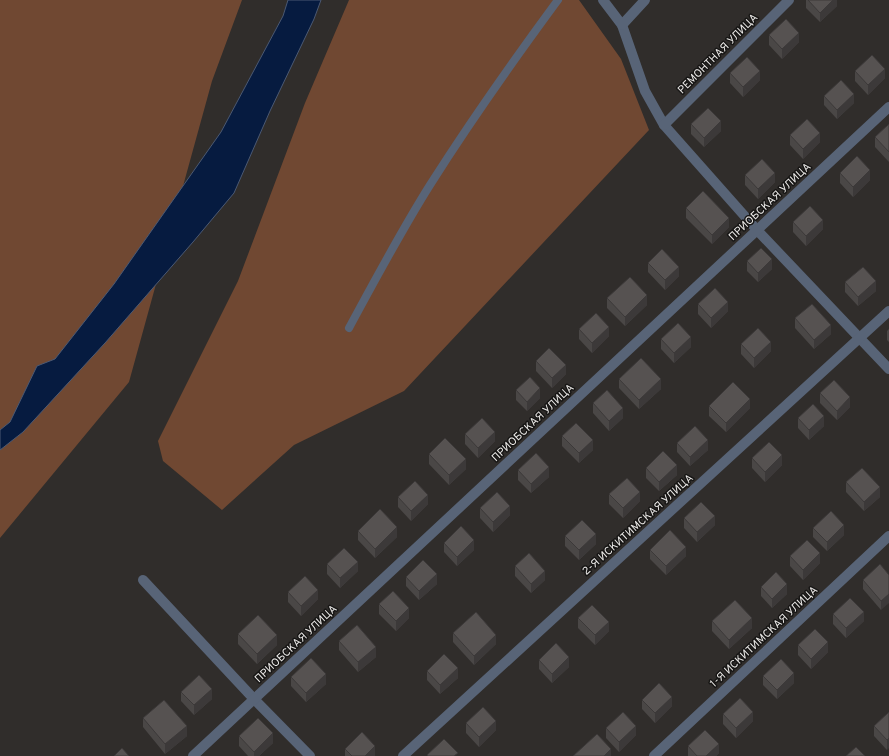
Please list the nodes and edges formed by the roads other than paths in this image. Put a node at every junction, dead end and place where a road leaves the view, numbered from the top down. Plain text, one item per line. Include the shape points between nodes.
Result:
1 (558, 0) edge
2 (603, 0) edge
3 (645, 0) edge
4 (789, 0) edge
5 (622, 25) junction
6 (889, 107) edge
7 (664, 125) junction
8 (757, 230) junction
9 (889, 311) edge
10 (349, 328) dead end
11 (859, 338) junction
12 (889, 369) edge
13 (889, 536) edge
14 (143, 580) dead end
15 (254, 699) junction
16 (193, 756) edge
17 (310, 756) edge
18 (403, 756) edge
19 (654, 756) edge

1 - 10 lane via 505,72 429,186
2 - 5 street
3 - 5 street
4 - 7 street, РЕМОНТНАЯ УЛИЦА
5 - 7 street via 645,91
6 - 8 street, ПРИОБСКАЯ УЛИЦА
7 - 8 street
8 - 11 street
8 - 15 street, ПРИОБСКАЯ УЛИЦА
9 - 11 street, 2-Я ИСКИТИМСКАЯ УЛИЦА
11 - 12 street
11 - 18 street, 2-Я ИСКИТИМСКАЯ УЛИЦА
13 - 19 street, 1-Я ИСКИТИМСКАЯ УЛИЦА
14 - 15 street
15 - 16 street, ПРИОБСКАЯ УЛИЦА
15 - 17 street

